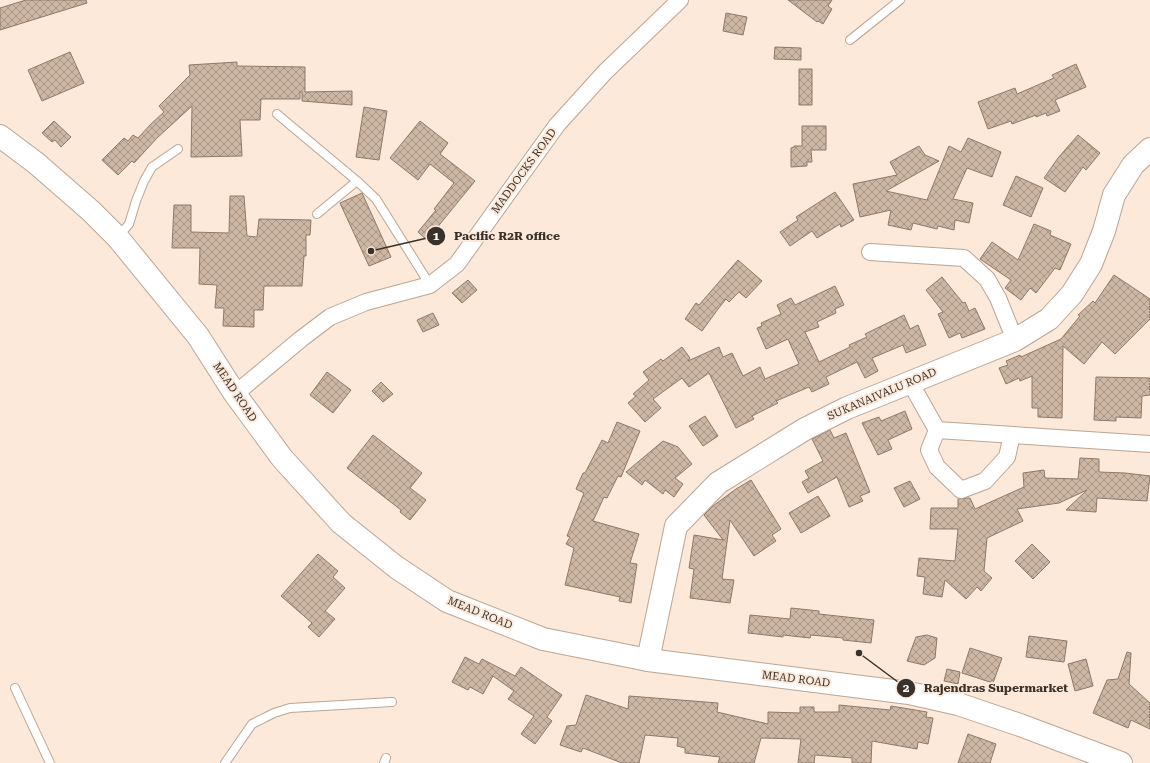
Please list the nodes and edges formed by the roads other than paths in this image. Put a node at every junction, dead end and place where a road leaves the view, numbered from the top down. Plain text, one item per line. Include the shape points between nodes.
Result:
1 (680, 0) edge
2 (900, 0) edge
3 (850, 40) dead end
4 (278, 114) dead end
5 (0, 136) edge
6 (178, 149) dead end
7 (1150, 149) edge
8 (357, 181) junction
9 (317, 214) dead end
10 (118, 238) junction
11 (870, 252) dead end
12 (430, 285) junction
13 (1015, 340) junction
14 (910, 382) junction
15 (235, 394) junction
16 (937, 430) junction
17 (1012, 435) junction
18 (1150, 444) edge
19 (648, 660) junction
20 (15, 688) dead end
21 (392, 702) dead end
22 (50, 763) edge
23 (225, 763) edge
24 (1121, 763) edge

1 - 12 street, MADDOCKS ROAD via 606,72 557,125 457,264
2 - 3 lane
4 - 8 lane
5 - 10 main road, MEAD ROAD via 36,163
6 - 10 lane via 152,167 144,181 129,224
7 - 13 main road, SUKANAIVALU ROAD via 1133,165 1114,195 1091,264 1072,294 1049,319
8 - 9 lane
8 - 12 lane via 376,198
10 - 15 main road, MEAD ROAD via 198,336
11 - 13 street via 964,258 987,279 998,298
12 - 15 street, MADDOCKS ROAD via 366,302 330,317
13 - 14 main road, SUKANAIVALU ROAD
14 - 16 street
14 - 19 main road, SUKANAIVALU ROAD via 847,408 805,429 718,483 676,526
15 - 19 main road, MEAD ROAD via 282,458 341,523 396,567 447,601 543,639
16 - 17 street
16 - 17 street via 928,450 937,467 961,490 985,481 1007,457
17 - 18 street
19 - 24 main road, MEAD ROAD via 909,693 965,706
20 - 22 lane
21 - 23 lane via 290,708 274,713 252,724

